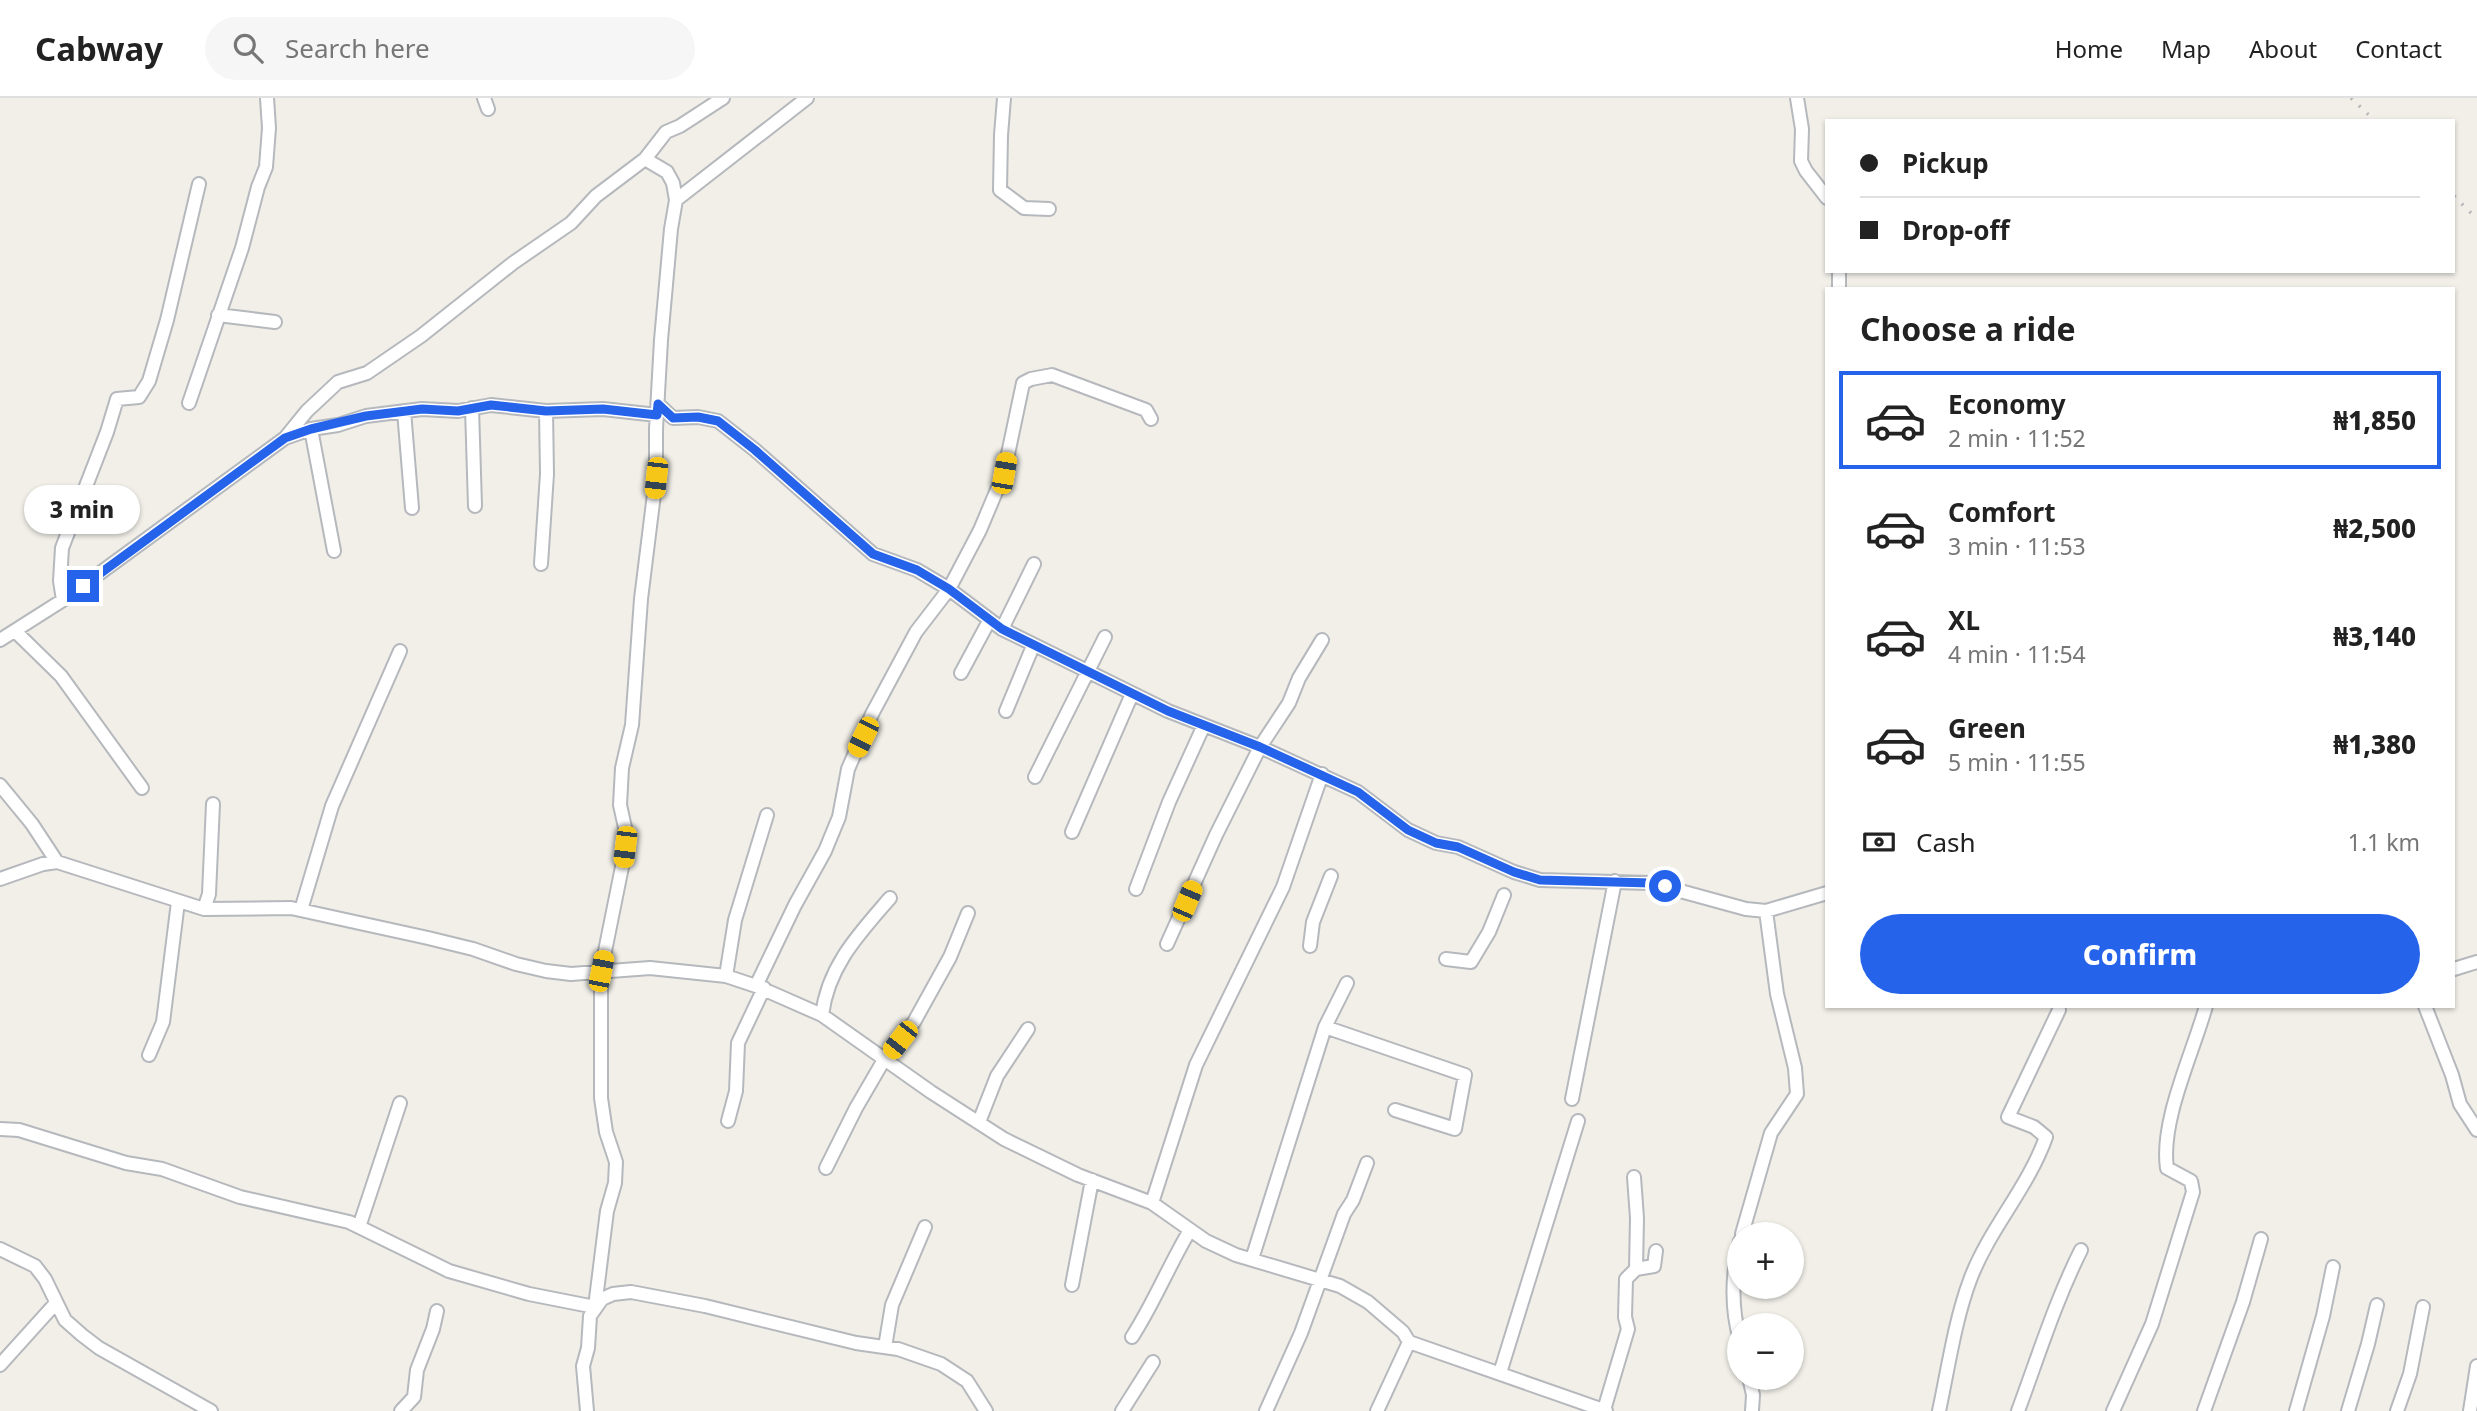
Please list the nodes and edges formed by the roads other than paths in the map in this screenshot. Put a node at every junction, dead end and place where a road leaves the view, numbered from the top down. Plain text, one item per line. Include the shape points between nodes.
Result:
1 (267, 98) edge
2 (723, 98) edge
3 (807, 98) edge
4 (1004, 98) edge
5 (1797, 98) edge
6 (645, 159) junction
7 (199, 184) dead end
8 (1825, 195) edge
9 (676, 200) junction
10 (1049, 209) dead end
11 (218, 315) junction
12 (275, 322) dead end
13 (189, 403) dead end
14 (472, 408) junction
15 (658, 410) junction
16 (404, 411) junction
17 (546, 411) junction
18 (1151, 419) dead end
19 (311, 429) junction
20 (285, 438) junction
21 (475, 506) dead end
22 (412, 508) dead end
23 (334, 551) dead end
24 (541, 564) dead end
25 (1034, 565) dead end
26 (949, 589) junction
27 (63, 600) junction
28 (989, 621) junction
29 (1002, 629) junction
30 (15, 631) junction
31 (1105, 637) dead end
32 (0, 640) edge
33 (1322, 640) dead end
34 (1033, 646) junction
35 (400, 651) dead end
36 (1086, 671) junction
37 (961, 673) dead end
38 (1132, 694) junction
39 (1006, 711) dead end
40 (1204, 724) junction
41 (1260, 747) junction
42 (1322, 774) junction
43 (1035, 777) dead end
44 (0, 785) edge
45 (142, 788) dead end
46 (213, 803) dead end
47 (767, 815) dead end
48 (1072, 832) dead end
49 (57, 862) junction
50 (1331, 876) dead end
51 (0, 879) edge
52 (1615, 881) junction
53 (1136, 889) dead end
54 (1825, 894) edge
55 (1504, 895) dead end
56 (890, 898) dead end
57 (178, 902) junction
58 (204, 909) junction
59 (301, 910) junction
60 (1766, 911) junction
61 (968, 913) dead end
62 (1167, 944) dead end
63 (1310, 946) dead end
64 (1446, 959) dead end
65 (2477, 962) edge
66 (2455, 969) edge
67 (601, 971) junction
68 (726, 976) junction
69 (1347, 983) dead end
70 (760, 987) junction
71 (2205, 1008) edge
72 (2426, 1008) edge
73 (2059, 1010) dead end
74 (822, 1015) junction
75 (1325, 1027) junction
76 (1028, 1029) dead end
77 (149, 1055) dead end
78 (885, 1058) junction
79 (1572, 1099) dead end
80 (400, 1103) dead end
81 (1395, 1110) dead end
82 (728, 1121) dead end
83 (1578, 1121) dead end
84 (979, 1122) junction
85 (0, 1129) edge
86 (2477, 1130) edge
87 (1367, 1163) dead end
88 (826, 1168) dead end
89 (1634, 1177) dead end
90 (1092, 1180) junction
91 (1152, 1203) junction
92 (1745, 1222) edge
93 (359, 1227) junction
94 (925, 1227) dead end
95 (1190, 1230) junction
96 (2261, 1239) dead end
97 (0, 1249) edge
98 (2081, 1250) dead end
99 (1656, 1251) dead end
100 (1252, 1259) junction
101 (2333, 1267) dead end
102 (1636, 1269) junction
103 (1321, 1280) junction
104 (1072, 1285) dead end
105 (55, 1304) junction
106 (2377, 1305) dead end
107 (595, 1307) junction
108 (2423, 1307) dead end
109 (436, 1311) dead end
110 (1132, 1337) dead end
111 (1409, 1342) junction
112 (885, 1347) junction
113 (1153, 1362) dead end
114 (0, 1365) edge
115 (2477, 1366) edge
116 (1500, 1373) junction
117 (1752, 1390) edge
118 (1584, 1407) edge
119 (982, 1410) edge
120 (211, 1411) edge
121 (401, 1411) edge
122 (587, 1411) edge
123 (1122, 1411) edge
124 (1266, 1411) edge
125 (1377, 1411) edge
126 (1605, 1411) edge
127 (1752, 1411) edge
128 (1939, 1411) edge
129 (2018, 1411) edge
130 (2113, 1411) edge
131 (2204, 1411) edge
132 (2296, 1411) edge
133 (2348, 1411) edge
134 (2397, 1411) edge
135 (2470, 1411) edge

1 - 11 street via 266,167
2 - 6 street via 666,132
3 - 9 street
4 - 10 street via 1000,190 1024,208
5 - 8 street via 1801,161
6 - 9 street via 667,172
6 - 20 street via 596,196 571,223 421,336 367,373 338,382
7 - 27 street via 149,381 139,397 117,399 62,548
9 - 15 street
11 - 12 street
11 - 13 street
14 - 16 street
14 - 17 street via 491,405
14 - 21 street
15 - 17 street
15 - 26 street via 673,418 718,421 873,554 917,570
15 - 67 street via 656,478 632,725 622,768 623,862
16 - 19 street
16 - 22 street
17 - 24 street
18 - 26 street via 1146,410 1052,375 1023,383 1004,473 981,530
19 - 20 street
19 - 23 street
20 - 27 street
25 - 29 street
26 - 28 street
26 - 70 street via 916,632 872,715 848,769 839,817 825,852 795,905
27 - 30 street
28 - 29 street
28 - 37 street
29 - 34 street
30 - 32 street
30 - 45 street via 61,676
31 - 36 street
33 - 41 street
34 - 36 street
34 - 39 street
35 - 59 street via 332,806
36 - 38 street
36 - 43 street
38 - 40 street
38 - 48 street
40 - 41 street
40 - 53 street
41 - 42 street
41 - 62 street
42 - 52 street via 1358,792 1408,830 1514,872 1540,880
42 - 91 street via 1283,887 1196,1065
44 - 49 street
46 - 58 street via 209,894
47 - 68 street via 735,920
49 - 51 street
49 - 57 street
50 - 63 street via 1313,922
52 - 60 street via 1651,883
52 - 79 street
54 - 60 street
55 - 64 street via 1471,962
56 - 74 street via 834,971
57 - 58 street
57 - 77 street via 163,1022
58 - 59 street
59 - 67 street via 428,937 546,971
60 - 92 street via 1797,1094 1771,1133
61 - 78 street via 914,1022
65 - 66 street
67 - 68 street via 650,968
67 - 107 street via 601,1098 616,1163
68 - 70 street
69 - 75 street
70 - 74 street
70 - 82 street via 738,1043 736,1091
71 - 130 street via 2164,1149 2167,1168 2191,1181 2193,1192 2152,1324
72 - 86 street via 2460,1104
73 - 128 street via 2008,1117 2034,1127 2046,1138 1970,1279
74 - 78 street
75 - 81 street via 1465,1075 1455,1129
75 - 100 street
76 - 84 street via 997,1076
78 - 84 street
78 - 88 street
80 - 93 street
83 - 116 street
84 - 90 street via 1004,1139
85 - 93 street via 19,1130 126,1163 162,1169 240,1197
87 - 103 street
89 - 102 street
90 - 91 street
90 - 104 street
91 - 95 street
93 - 107 street via 449,1271
94 - 112 street via 892,1305
95 - 100 street
95 - 110 street
96 - 131 street
97 - 105 street via 35,1266
98 - 129 street via 2062,1288
99 - 102 street via 1654,1266
100 - 103 street
101 - 132 street
102 - 126 street via 1626,1279 1628,1329
103 - 111 street via 1368,1302
103 - 124 street
105 - 114 street
105 - 120 street via 65,1320 99,1348
106 - 133 street
107 - 112 street via 613,1294 631,1292
107 - 122 street via 583,1366
108 - 134 street via 2410,1374
109 - 121 street via 417,1370 414,1397
111 - 116 street
111 - 125 street
112 - 119 street via 941,1364 967,1381
113 - 123 street
115 - 135 street
116 - 118 street
117 - 127 street
118 - 126 street

